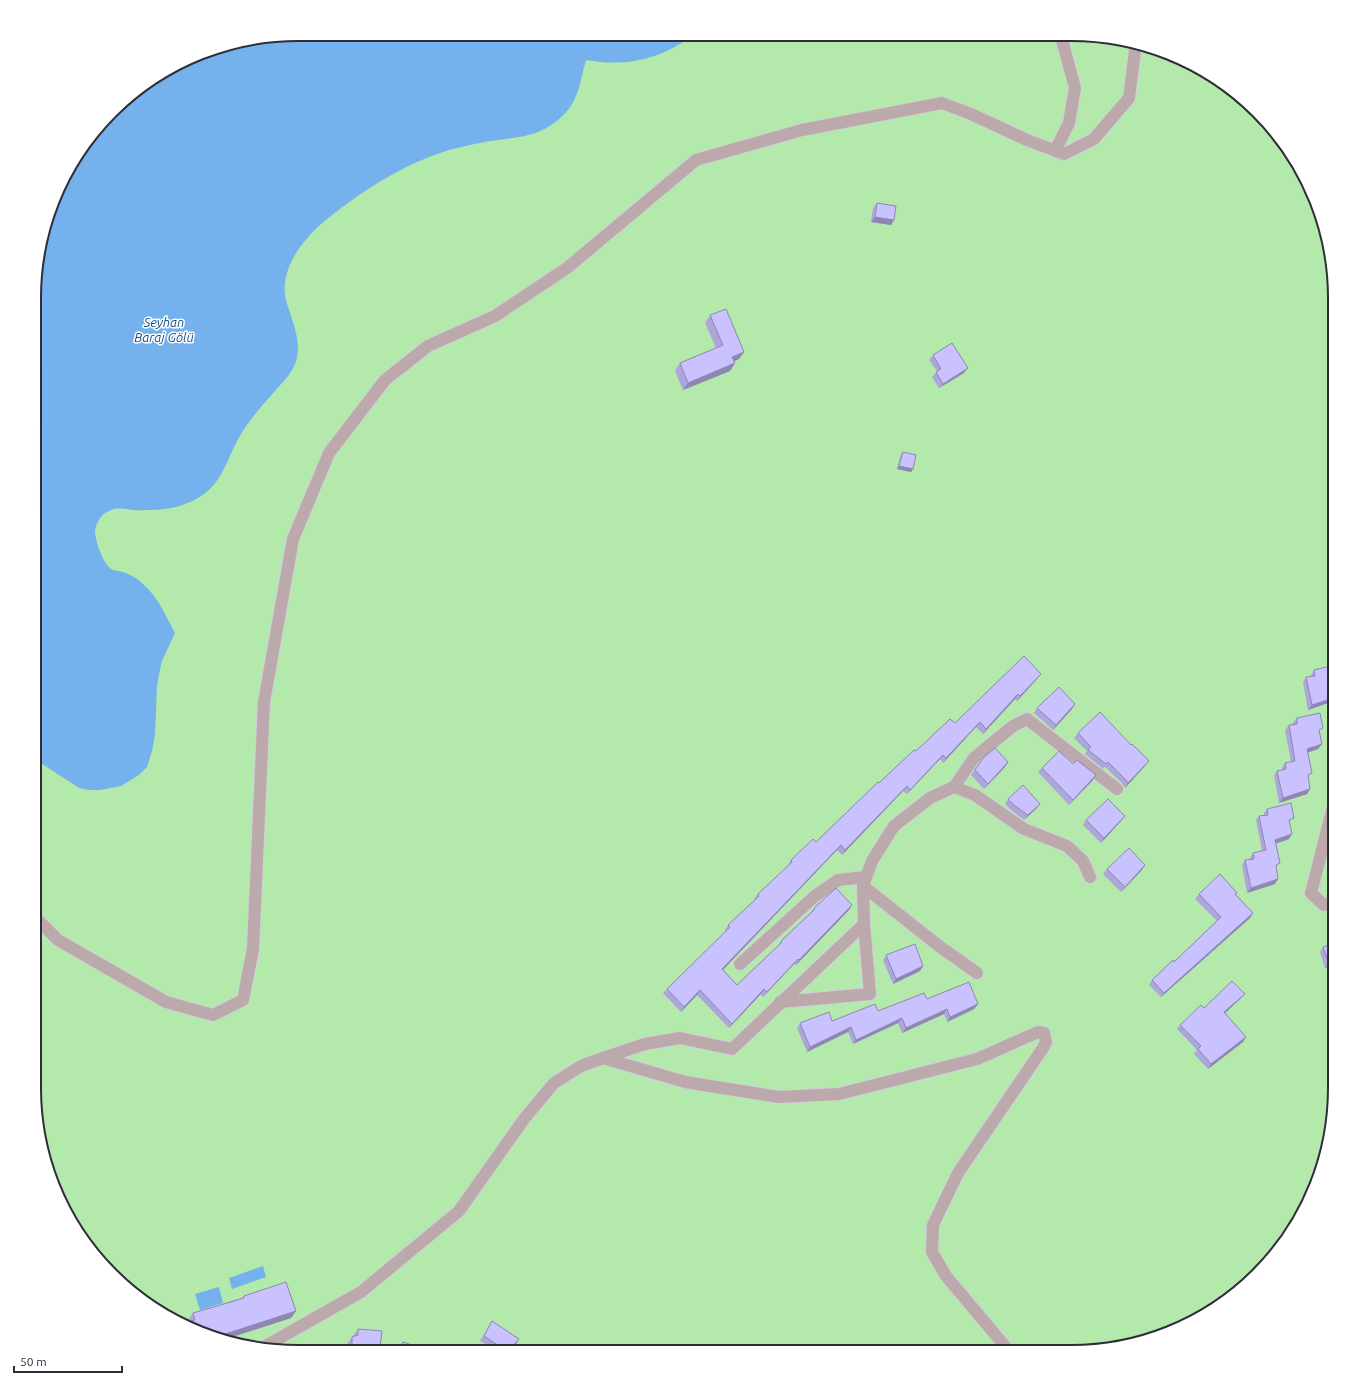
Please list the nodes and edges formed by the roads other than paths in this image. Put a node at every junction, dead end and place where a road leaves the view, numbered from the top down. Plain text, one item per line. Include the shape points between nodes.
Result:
1 (1062, 41) edge
2 (1135, 50) edge
3 (1055, 151) junction
4 (954, 787) junction
5 (1117, 789) dead end
6 (1328, 826) edge
7 (1090, 877) dead end
8 (865, 882) junction
9 (1328, 904) edge
10 (41, 923) edge
11 (864, 924) junction
12 (740, 964) dead end
13 (977, 974) dead end
14 (780, 1002) junction
15 (603, 1058) junction
16 (270, 1343) edge
17 (1004, 1345) edge

1 - 3 street via 1075,88 1069,123
2 - 3 street via 1129,98 1094,139 1064,154
3 - 10 street via 942,103 802,130 696,160 567,268 495,316 428,346 385,380 329,453 293,539 264,702 253,949 243,1000 213,1015 166,1002 58,940
4 - 5 street via 974,758 1013,726 1027,719
4 - 7 street via 975,794 1024,829 1067,846 1083,861
4 - 8 street via 930,798 894,826 872,861
6 - 9 street via 1311,893 1324,905
8 - 11 street
8 - 12 street via 838,880 815,896
8 - 13 street via 939,946
11 - 14 street
11 - 14 street via 870,994
14 - 15 street via 732,1049 680,1038 645,1044
15 - 16 street via 581,1066 554,1083 524,1120 459,1211 361,1292
15 - 17 street via 685,1082 771,1096 839,1094 977,1060 1038,1032 1044,1033 1046,1042 1043,1048 958,1173 933,1225 932,1252 946,1276

